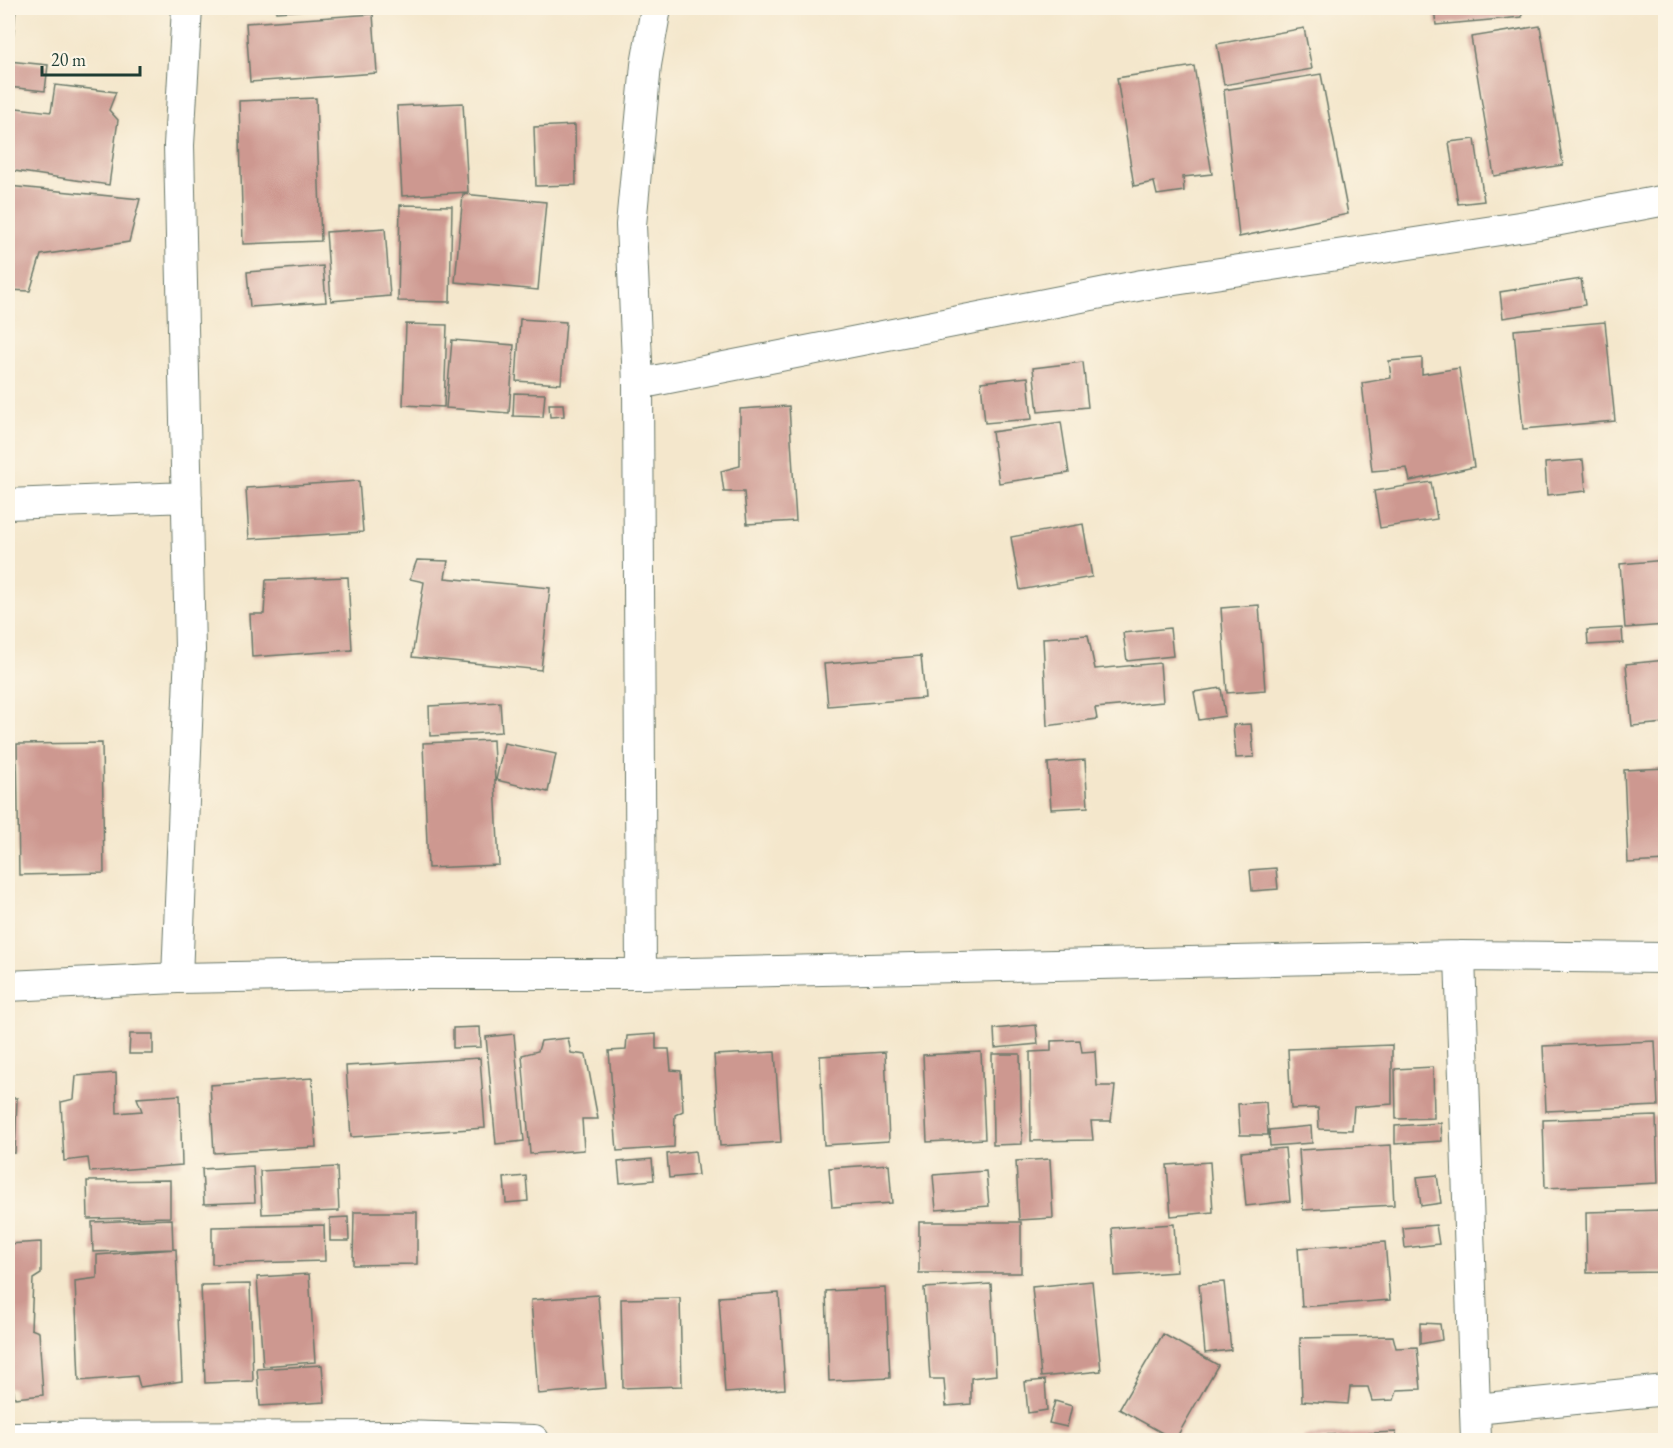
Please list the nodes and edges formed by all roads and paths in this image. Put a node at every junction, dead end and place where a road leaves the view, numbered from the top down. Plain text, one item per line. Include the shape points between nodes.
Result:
1 (187, 8) edge
2 (656, 8) edge
3 (1665, 200) edge
4 (639, 384) junction
5 (187, 496) junction
6 (8, 504) edge
7 (1460, 956) junction
8 (1665, 958) edge
9 (641, 974) junction
10 (177, 978) junction
11 (8, 986) edge
12 (1665, 1389) edge
13 (1476, 1409) junction
14 (8, 1437) edge
15 (534, 1440) edge
16 (1476, 1440) edge

1 - 5 street via 179,145
2 - 4 street via 646,65 631,225
3 - 4 street via 1539,224 1142,285
4 - 9 street
5 - 6 street
5 - 10 street via 190,650
7 - 8 street
7 - 9 street
7 - 13 street
9 - 10 street
10 - 11 street
12 - 13 street
13 - 16 street
14 - 15 street via 403,1436

